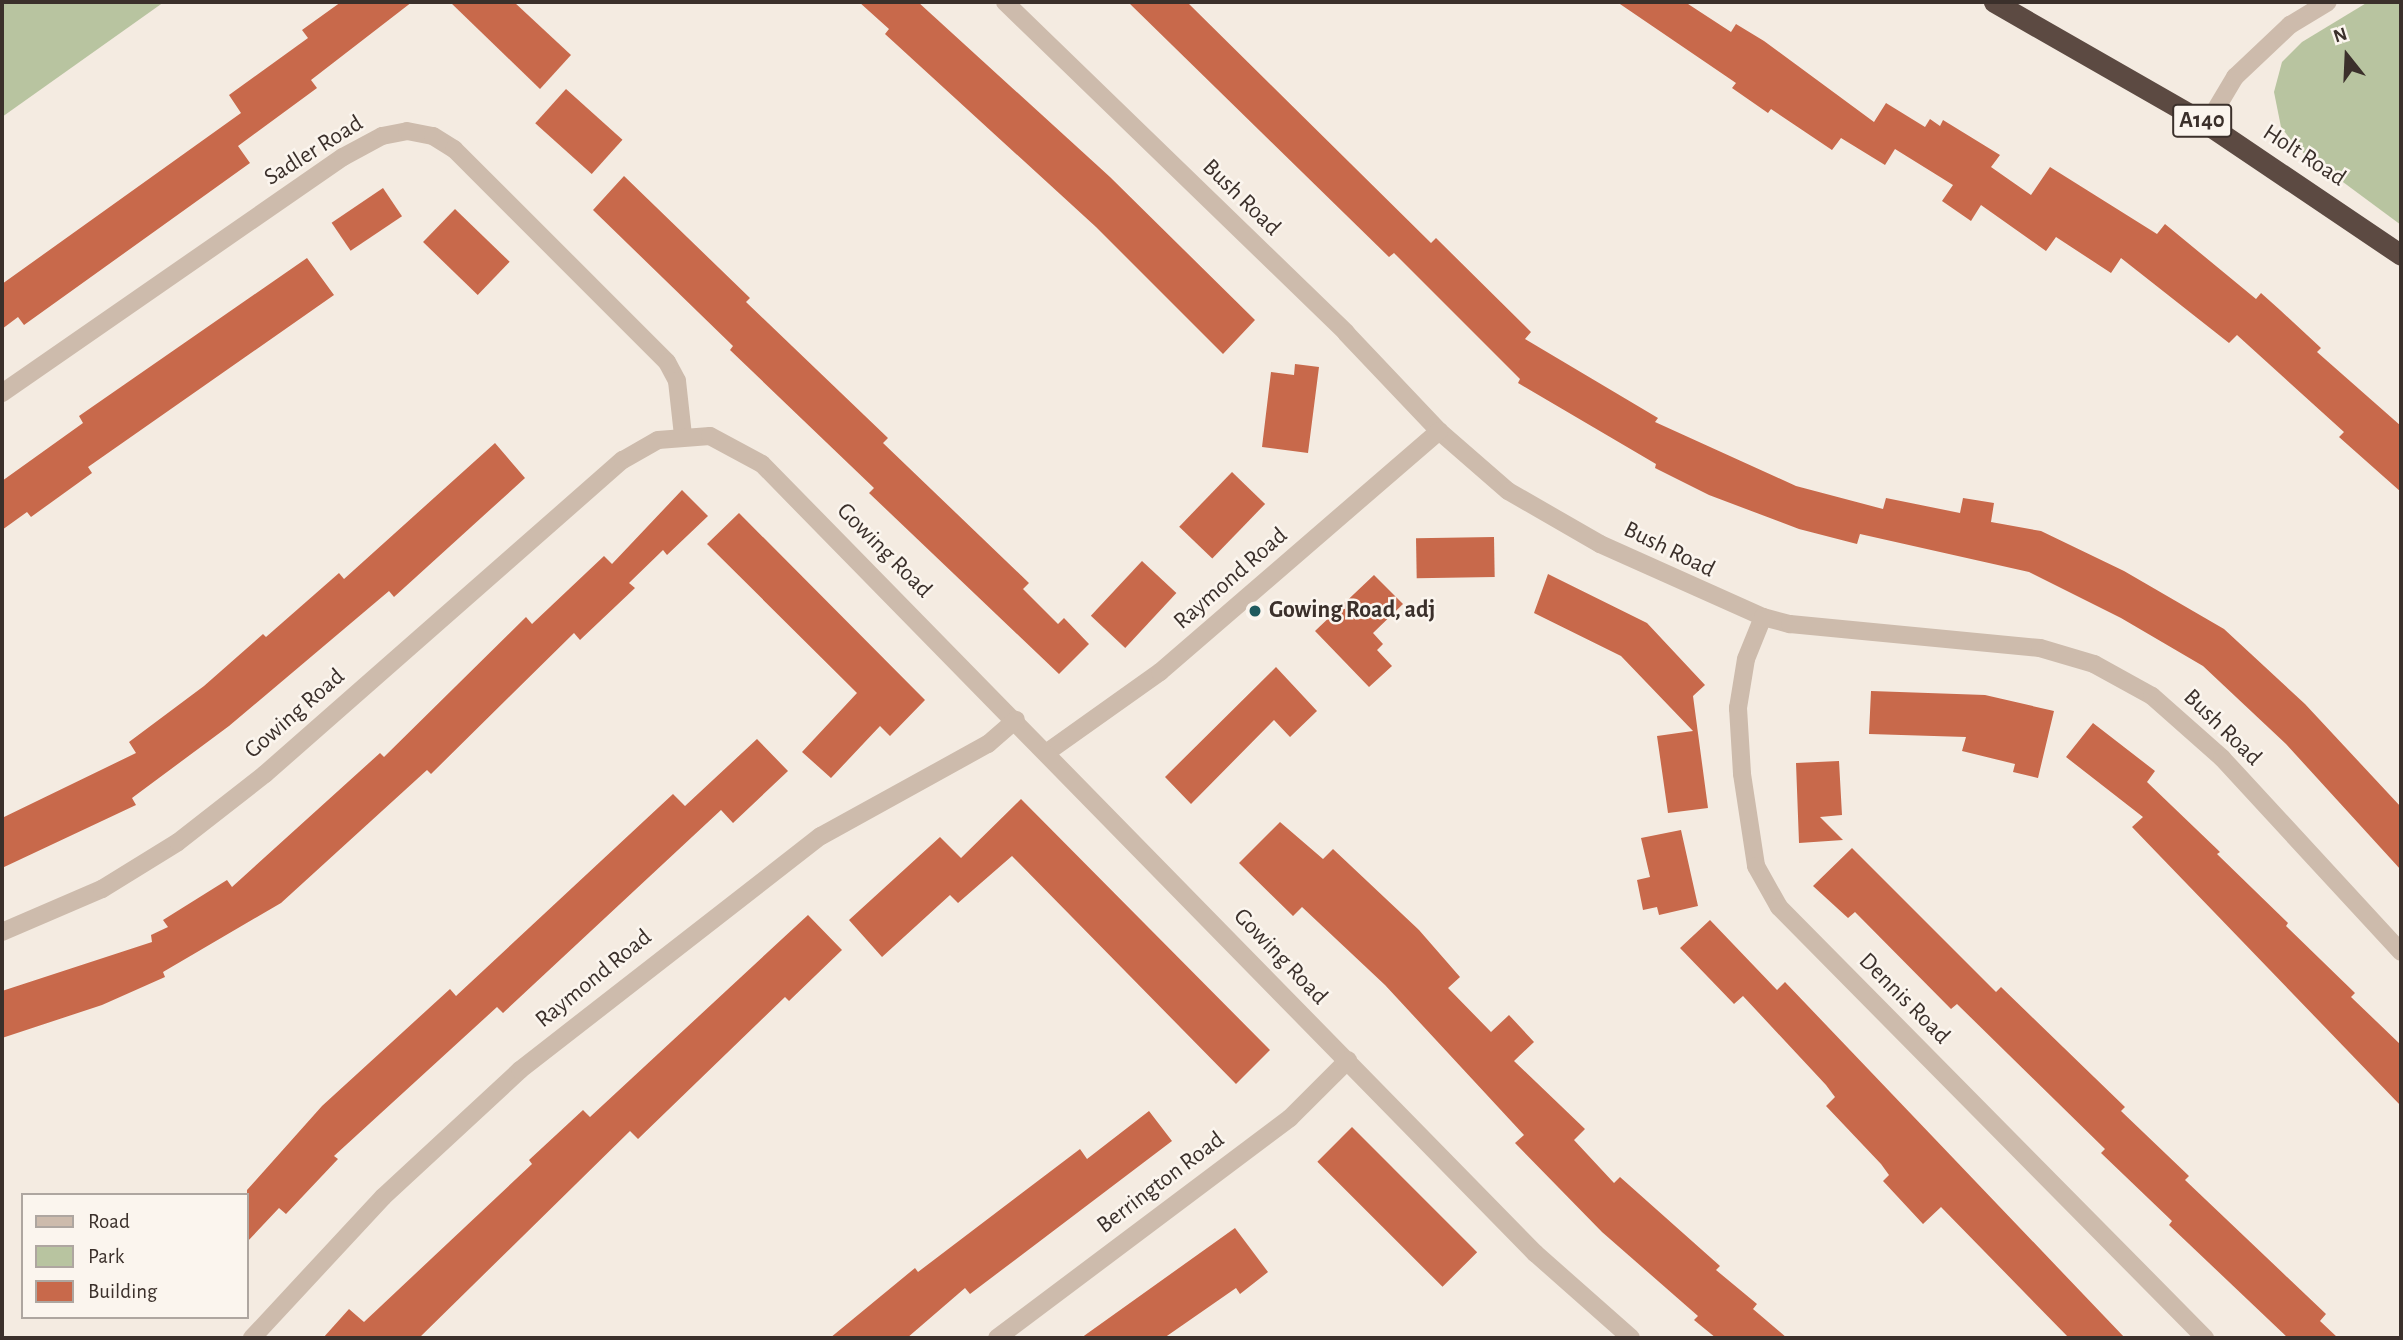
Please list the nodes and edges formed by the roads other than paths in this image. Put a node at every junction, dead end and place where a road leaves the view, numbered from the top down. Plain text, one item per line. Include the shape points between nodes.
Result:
1 (1005, 2) edge
2 (1994, 2) edge
3 (2328, 2) edge
4 (2207, 124) junction
5 (2401, 254) edge
6 (2, 393) edge
7 (1439, 431) junction
8 (683, 435) junction
9 (1763, 617) junction
10 (1016, 720) junction
11 (1046, 752) junction
12 (2, 932) edge
13 (2401, 952) edge
14 (1348, 1060) junction
15 (252, 1338) edge
16 (997, 1338) edge
17 (1631, 1338) edge
18 (2205, 1338) edge

1 - 7 street, Bush Road via 1346,333
2 - 4 highway, Holt Road / A140
3 - 4 street via 2290,25 2235,77
4 - 5 highway, Holt Road / A140
6 - 8 street, Sadler Road via 343,157 382,136 407,131 433,136 454,149 667,362 677,381
7 - 9 street, Bush Road via 1508,491 1600,544
7 - 11 street, Raymond Road via 1160,672
8 - 10 street, Gowing Road via 710,436 762,464
8 - 12 street, Gowing Road via 658,440 623,460 265,774 178,842 102,889
9 - 13 street, Bush Road via 1790,624 2040,648 2094,664 2152,696 2222,758
9 - 18 street, Dennis Road via 1746,659 1738,708 1756,866 1779,907
10 - 11 street, Gowing Road
10 - 15 street, Raymond Road via 989,744 821,836 530,1062 383,1197
11 - 14 street, Gowing Road
14 - 16 street, Berrington Road via 1290,1118
14 - 17 street, Gowing Road via 1535,1253

